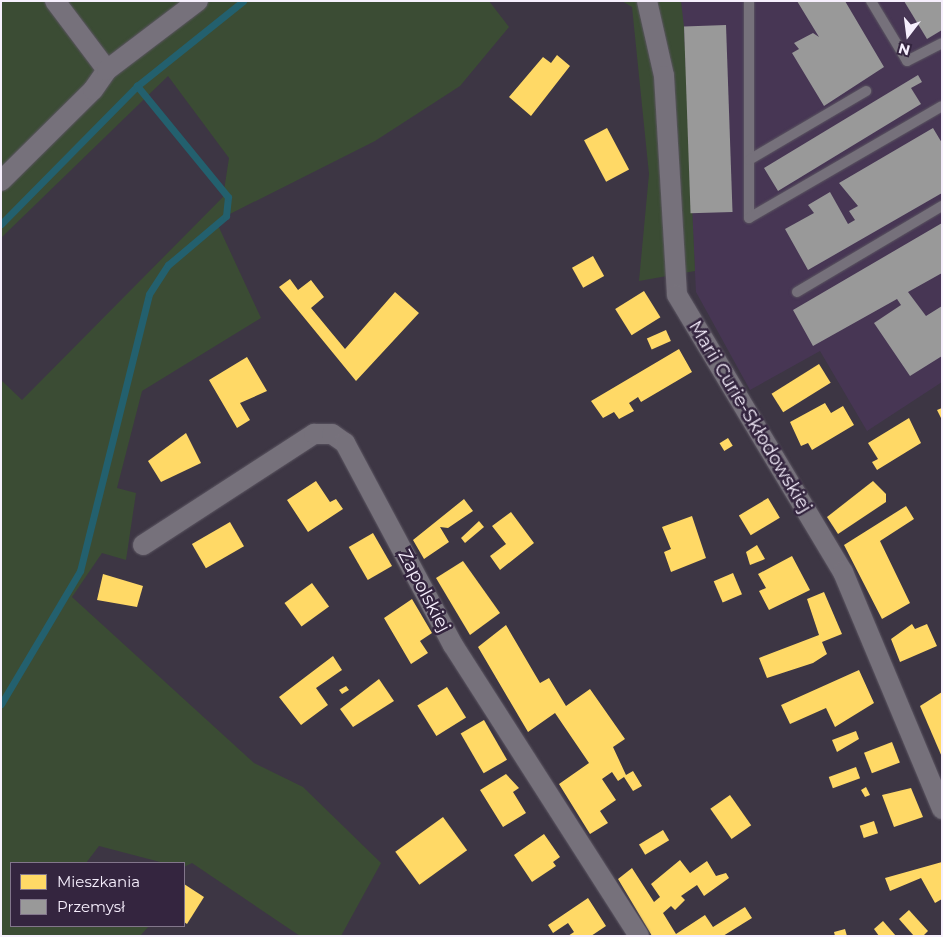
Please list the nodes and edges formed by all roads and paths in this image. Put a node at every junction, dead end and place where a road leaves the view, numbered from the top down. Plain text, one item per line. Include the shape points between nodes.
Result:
1 (55, 1) edge
2 (198, 1) edge
3 (647, 1) edge
4 (749, 1) edge
5 (871, 1) edge
6 (941, 45) edge
7 (107, 70) junction
8 (866, 91) dead end
9 (942, 106) edge
10 (749, 160) junction
11 (1, 181) edge
12 (942, 206) edge
13 (797, 292) dead end
14 (143, 545) dead end
15 (942, 809) edge
16 (639, 936) edge

1 - 7 street
2 - 7 street
3 - 15 street, Marii Curie-Skłodowskiej via 664,76 677,295 843,572
4 - 10 lane
5 - 6 lane via 907,61
7 - 11 street via 93,90
8 - 10 lane
9 - 10 lane via 749,218
12 - 13 lane
14 - 16 street, Zapolskiej via 314,434 332,434 346,443 453,645

